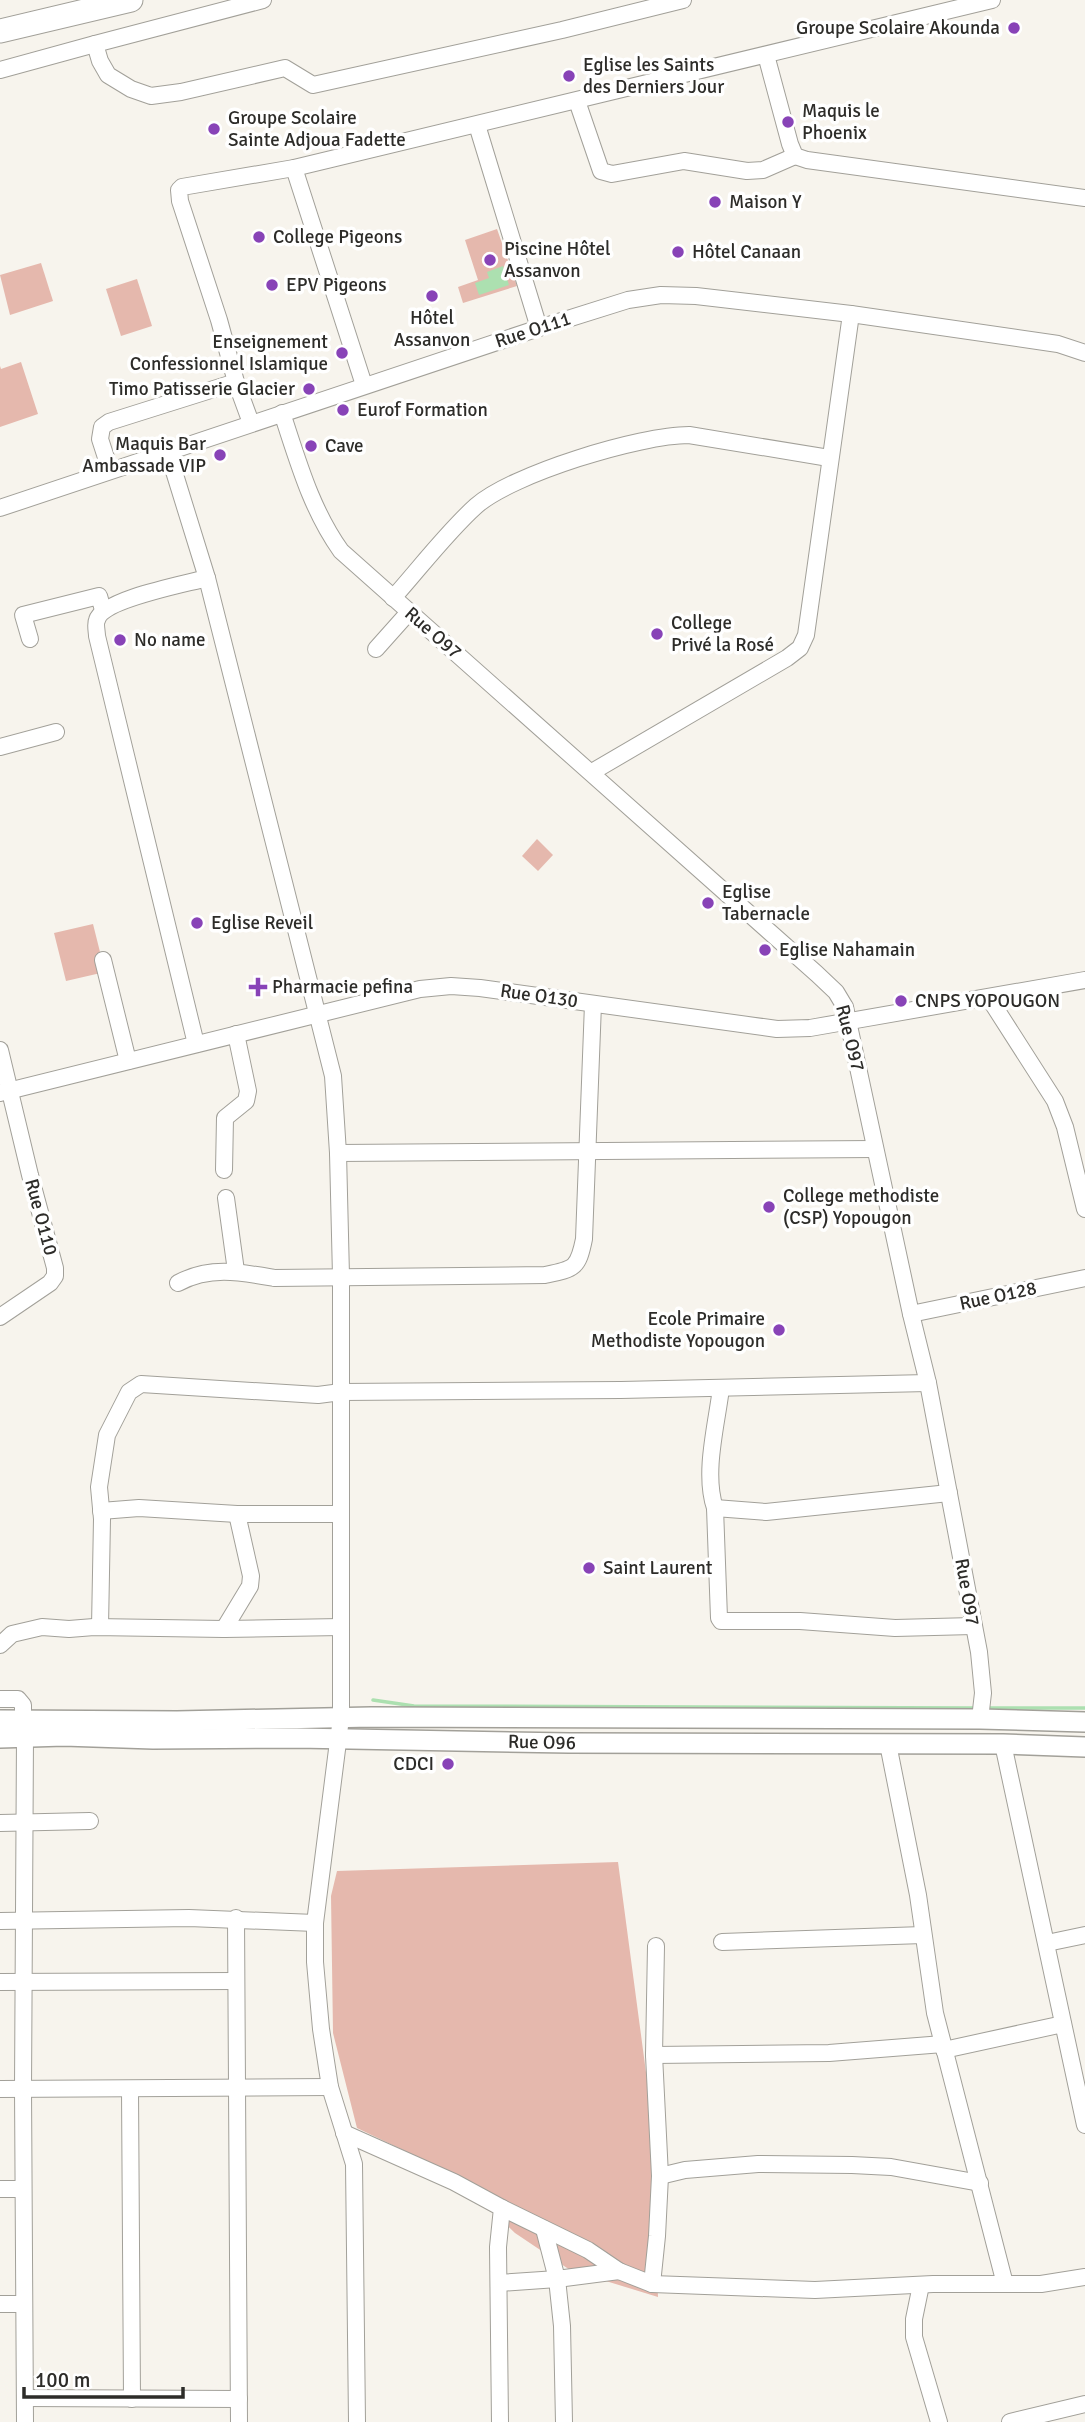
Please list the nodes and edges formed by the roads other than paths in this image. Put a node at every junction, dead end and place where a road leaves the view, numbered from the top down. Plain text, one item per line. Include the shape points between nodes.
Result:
1 (131, 0) edge
2 (263, 0) edge
3 (683, 0) edge
4 (992, 0) edge
5 (0, 31) edge
6 (95, 44) junction
7 (766, 55) junction
8 (0, 70) edge
9 (577, 101) junction
10 (477, 125) junction
11 (795, 156) junction
12 (294, 168) junction
13 (1085, 198) edge
14 (851, 314) junction
15 (539, 328) junction
16 (1085, 353) edge
17 (236, 382) junction
18 (364, 385) junction
19 (282, 413) junction
20 (251, 423) junction
21 (168, 452) junction
22 (830, 458) junction
23 (110, 470) junction
24 (0, 508) edge
25 (207, 578) junction
26 (393, 598) junction
27 (103, 610) junction
28 (409, 612) junction
29 (30, 639) dead end
30 (376, 649) dead end
31 (56, 732) dead end
32 (0, 747) edge
33 (592, 772) junction
34 (103, 960) dead end
35 (1085, 980) edge
36 (989, 998) junction
37 (593, 1004) junction
38 (318, 1014) junction
39 (847, 1022) junction
40 (236, 1034) junction
41 (196, 1044) junction
42 (0, 1050) edge
43 (128, 1061) junction
44 (5, 1092) edge
45 (875, 1149) junction
46 (589, 1151) junction
47 (338, 1153) junction
48 (225, 1170) dead end
49 (226, 1198) dead end
50 (1085, 1209) edge
51 (236, 1271) junction
52 (341, 1276) junction
53 (1085, 1278) edge
54 (178, 1283) dead end
55 (911, 1314) junction
56 (0, 1317) edge
57 (928, 1383) junction
58 (722, 1388) junction
59 (341, 1392) junction
60 (949, 1493) junction
61 (715, 1508) junction
62 (101, 1511) junction
63 (237, 1514) junction
64 (339, 1514) junction
65 (972, 1626) junction
66 (100, 1627) junction
67 (341, 1627) junction
68 (224, 1629) junction
69 (0, 1644) edge
70 (0, 1699) edge
71 (341, 1718) junction
72 (980, 1719) junction
73 (0, 1720) edge
74 (1085, 1722) edge
75 (24, 1729) junction
76 (0, 1738) edge
77 (340, 1739) junction
78 (888, 1744) junction
79 (1003, 1744) junction
80 (1085, 1747) edge
81 (90, 1821) dead end
82 (0, 1823) edge
83 (24, 1823) junction
84 (236, 1919) junction
85 (0, 1921) edge
86 (23, 1921) junction
87 (315, 1923) junction
88 (923, 1935) junction
89 (1085, 1935) edge
90 (722, 1942) dead end
91 (1047, 1943) junction
92 (656, 1946) dead end
93 (236, 1981) junction
94 (0, 1982) edge
95 (23, 1982) junction
96 (1063, 2024) junction
97 (944, 2047) junction
98 (654, 2055) junction
99 (330, 2087) junction
100 (238, 2088) junction
101 (0, 2089) edge
102 (23, 2089) junction
103 (130, 2090) junction
104 (1085, 2125) edge
105 (344, 2133) junction
106 (660, 2176) junction
107 (980, 2183) junction
108 (0, 2189) edge
109 (23, 2189) junction
110 (502, 2208) junction
111 (544, 2229) junction
112 (619, 2271) junction
113 (1085, 2277) edge
114 (557, 2279) junction
115 (499, 2283) junction
116 (652, 2284) junction
117 (1004, 2284) junction
118 (921, 2286) junction
119 (0, 2304) edge
120 (24, 2304) junction
121 (26, 2398) junction
122 (132, 2399) junction
123 (239, 2399) junction
124 (1085, 2404) edge
125 (25, 2422) edge
126 (239, 2422) edge
127 (357, 2422) edge
128 (500, 2422) edge
129 (564, 2422) edge
130 (939, 2422) edge
131 (1010, 2422) edge

1 - 5 highway
2 - 6 street
3 - 6 street via 313,85 285,68 151,96 108,75
4 - 7 street
6 - 8 street
7 - 9 street
7 - 11 street
9 - 10 street
9 - 11 street via 601,171 612,174 684,161 763,170
10 - 12 street
10 - 15 street
11 - 13 street
12 - 17 street via 179,190
12 - 18 street
14 - 15 street, Rue O111 via 662,295 628,300
14 - 16 street, Rue O111 via 1058,344
14 - 22 street
15 - 18 street, Rue O111
17 - 20 street
17 - 23 street via 109,422 102,427 100,439
18 - 19 street, Rue O111
19 - 20 street, Rue O111
19 - 26 street, Rue O97 via 325,529 341,551
20 - 21 street, Rue O111
21 - 23 street, Rue O111
21 - 25 street
22 - 26 street via 689,435 624,445 498,491 476,506
22 - 33 street via 806,635 800,648
23 - 24 street, Rue O111
25 - 27 street
25 - 38 street
26 - 28 street, Rue O97
27 - 29 street via 99,596 23,615
27 - 41 street via 97,620 97,636
28 - 30 street
28 - 33 street, Rue O97
31 - 32 street
33 - 39 street, Rue O97 via 836,992
34 - 43 street
35 - 36 street, Rue O130
36 - 39 street, Rue O130
36 - 50 street via 1055,1101
37 - 38 street, Rue O130 via 451,986
37 - 39 street, Rue O130 via 777,1029
37 - 46 street
38 - 40 street, Rue O130
38 - 47 street via 333,1076
39 - 45 street, Rue O97
40 - 41 street, Rue O130
40 - 48 street via 248,1091 246,1101 225,1118
41 - 43 street, Rue O130
42 - 44 street
43 - 44 street, Rue O130
44 - 56 street, Rue O110 via 55,1276
45 - 46 street
45 - 55 street, Rue O97
46 - 47 street
46 - 52 street via 584,1239 577,1264 570,1270 545,1275
47 - 52 street
49 - 51 street
51 - 52 street via 274,1278
51 - 54 street via 205,1272
52 - 59 street
53 - 55 street, Rue O128
55 - 57 street, Rue O97
57 - 58 street
57 - 60 street, Rue O97
58 - 59 street
58 - 61 street via 712,1443
59 - 62 street via 318,1395 141,1384 128,1392 108,1431 99,1487
59 - 64 street
60 - 61 street via 766,1512
60 - 65 street, Rue O97
61 - 65 street via 721,1621 895,1628
62 - 63 street via 139,1508
62 - 66 street
63 - 64 street
63 - 68 street via 250,1586
64 - 67 street
65 - 72 street, Rue O97 via 982,1675
66 - 68 street
66 - 69 street via 35,1628 12,1634
67 - 68 street
67 - 71 street
70 - 75 street via 18,1699 23,1705
71 - 72 main road, Rue O96
71 - 75 main road, Rue O96
71 - 77 street
72 - 74 main road, Rue O96
73 - 75 main road, Rue O96
75 - 76 main road, Rue O96
75 - 77 main road, Rue O96
75 - 83 street
77 - 78 main road, Rue O96
77 - 87 street
78 - 79 main road, Rue O96
78 - 88 street
79 - 80 main road, Rue O96
79 - 91 street
81 - 83 street
82 - 83 street
83 - 86 street
84 - 86 street
84 - 87 street
84 - 93 street
85 - 86 street
86 - 95 street
87 - 99 street via 317,1997
88 - 90 street
88 - 97 street
89 - 91 street
91 - 96 street
92 - 98 street
93 - 95 street
93 - 100 street
94 - 95 street
95 - 102 street
96 - 97 street
96 - 104 street
97 - 98 street
97 - 107 street
98 - 106 street
99 - 100 street
99 - 105 street
100 - 103 street
100 - 123 street
101 - 102 street
102 - 103 street
102 - 109 street
103 - 122 street
105 - 110 street
105 - 127 street via 354,2164
106 - 107 street via 758,2164 852,2165
106 - 116 street
107 - 117 street
108 - 109 street
109 - 120 street
110 - 111 street
110 - 115 street
111 - 112 street
111 - 114 street
112 - 114 street
112 - 116 street
113 - 117 street
114 - 115 street
114 - 129 street
115 - 128 street
116 - 118 street via 815,2290
117 - 118 street
118 - 130 street via 915,2337
119 - 120 street
120 - 121 street
121 - 122 street
121 - 125 street
122 - 123 street
123 - 126 street
124 - 131 street

